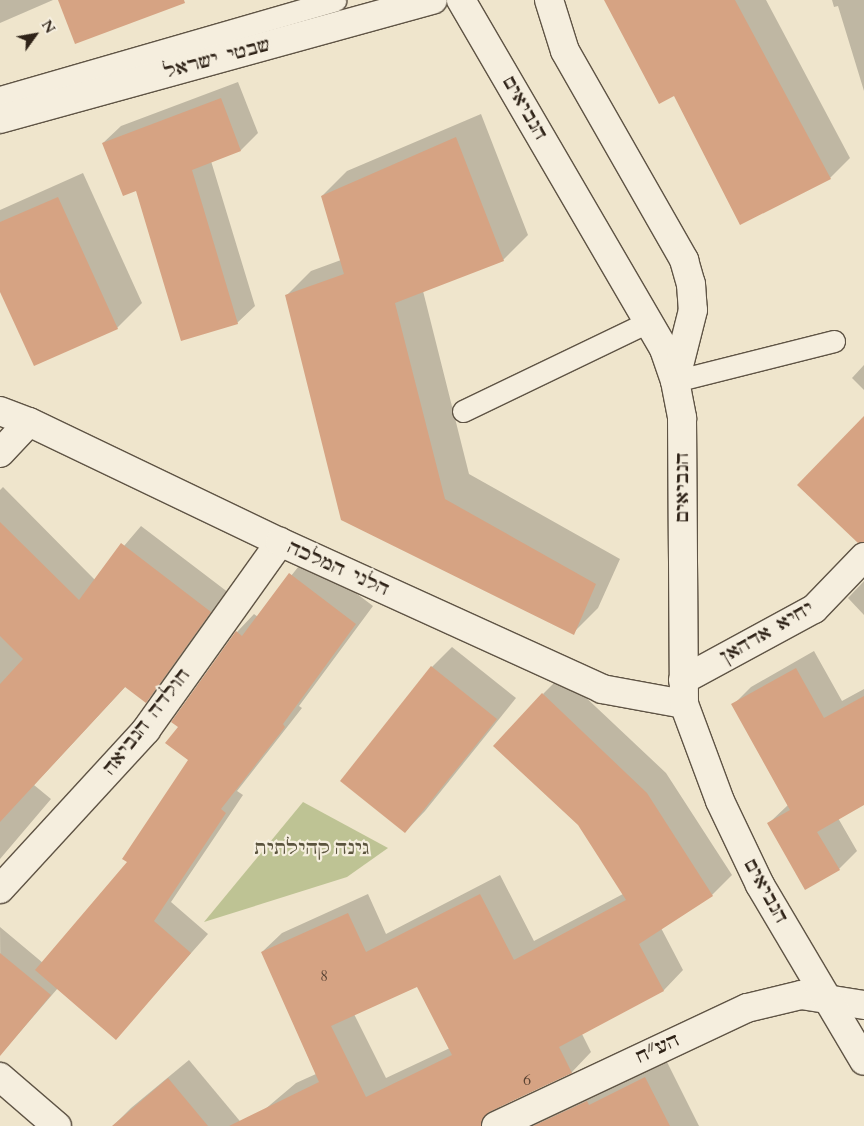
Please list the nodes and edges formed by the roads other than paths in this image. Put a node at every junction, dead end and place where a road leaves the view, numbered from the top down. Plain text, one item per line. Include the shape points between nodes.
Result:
1 (335, 0) edge
2 (433, 0) edge
3 (461, 0) edge
4 (549, 0) edge
5 (0, 97) edge
6 (0, 119) edge
7 (648, 322) junction
8 (834, 340) dead end
9 (675, 381) junction
10 (0, 411) edge
11 (463, 411) dead end
12 (29, 422) junction
13 (0, 453) edge
14 (280, 542) junction
15 (864, 557) edge
16 (684, 692) junction
17 (0, 889) edge
18 (828, 999) junction
19 (864, 1005) edge
20 (864, 1061) edge
21 (0, 1077) edge
22 (57, 1126) edge
23 (496, 1126) edge

1 - 5 lane, שבטי ישראל
2 - 6 street, שבטי ישראל
3 - 7 street, הנביאים
4 - 9 street via 566,50 684,260 692,284 693,310
7 - 9 street, הנביאים via 664,349
7 - 11 lane
8 - 9 lane
9 - 16 street, הנביאים via 682,418 684,456
10 - 12 street, הלני המלכה
12 - 13 street
12 - 14 street, הלני המלכה
14 - 16 street, הלני המלכה via 602,689
14 - 17 street, חולדה הנביאה via 146,730
15 - 16 street, יחיא אדהאן via 814,609
16 - 18 street, הנביאים via 720,801 760,885
18 - 19 street
18 - 20 street, הנביאים
18 - 23 street, הע״ח via 801,995 747,1008
21 - 22 street

